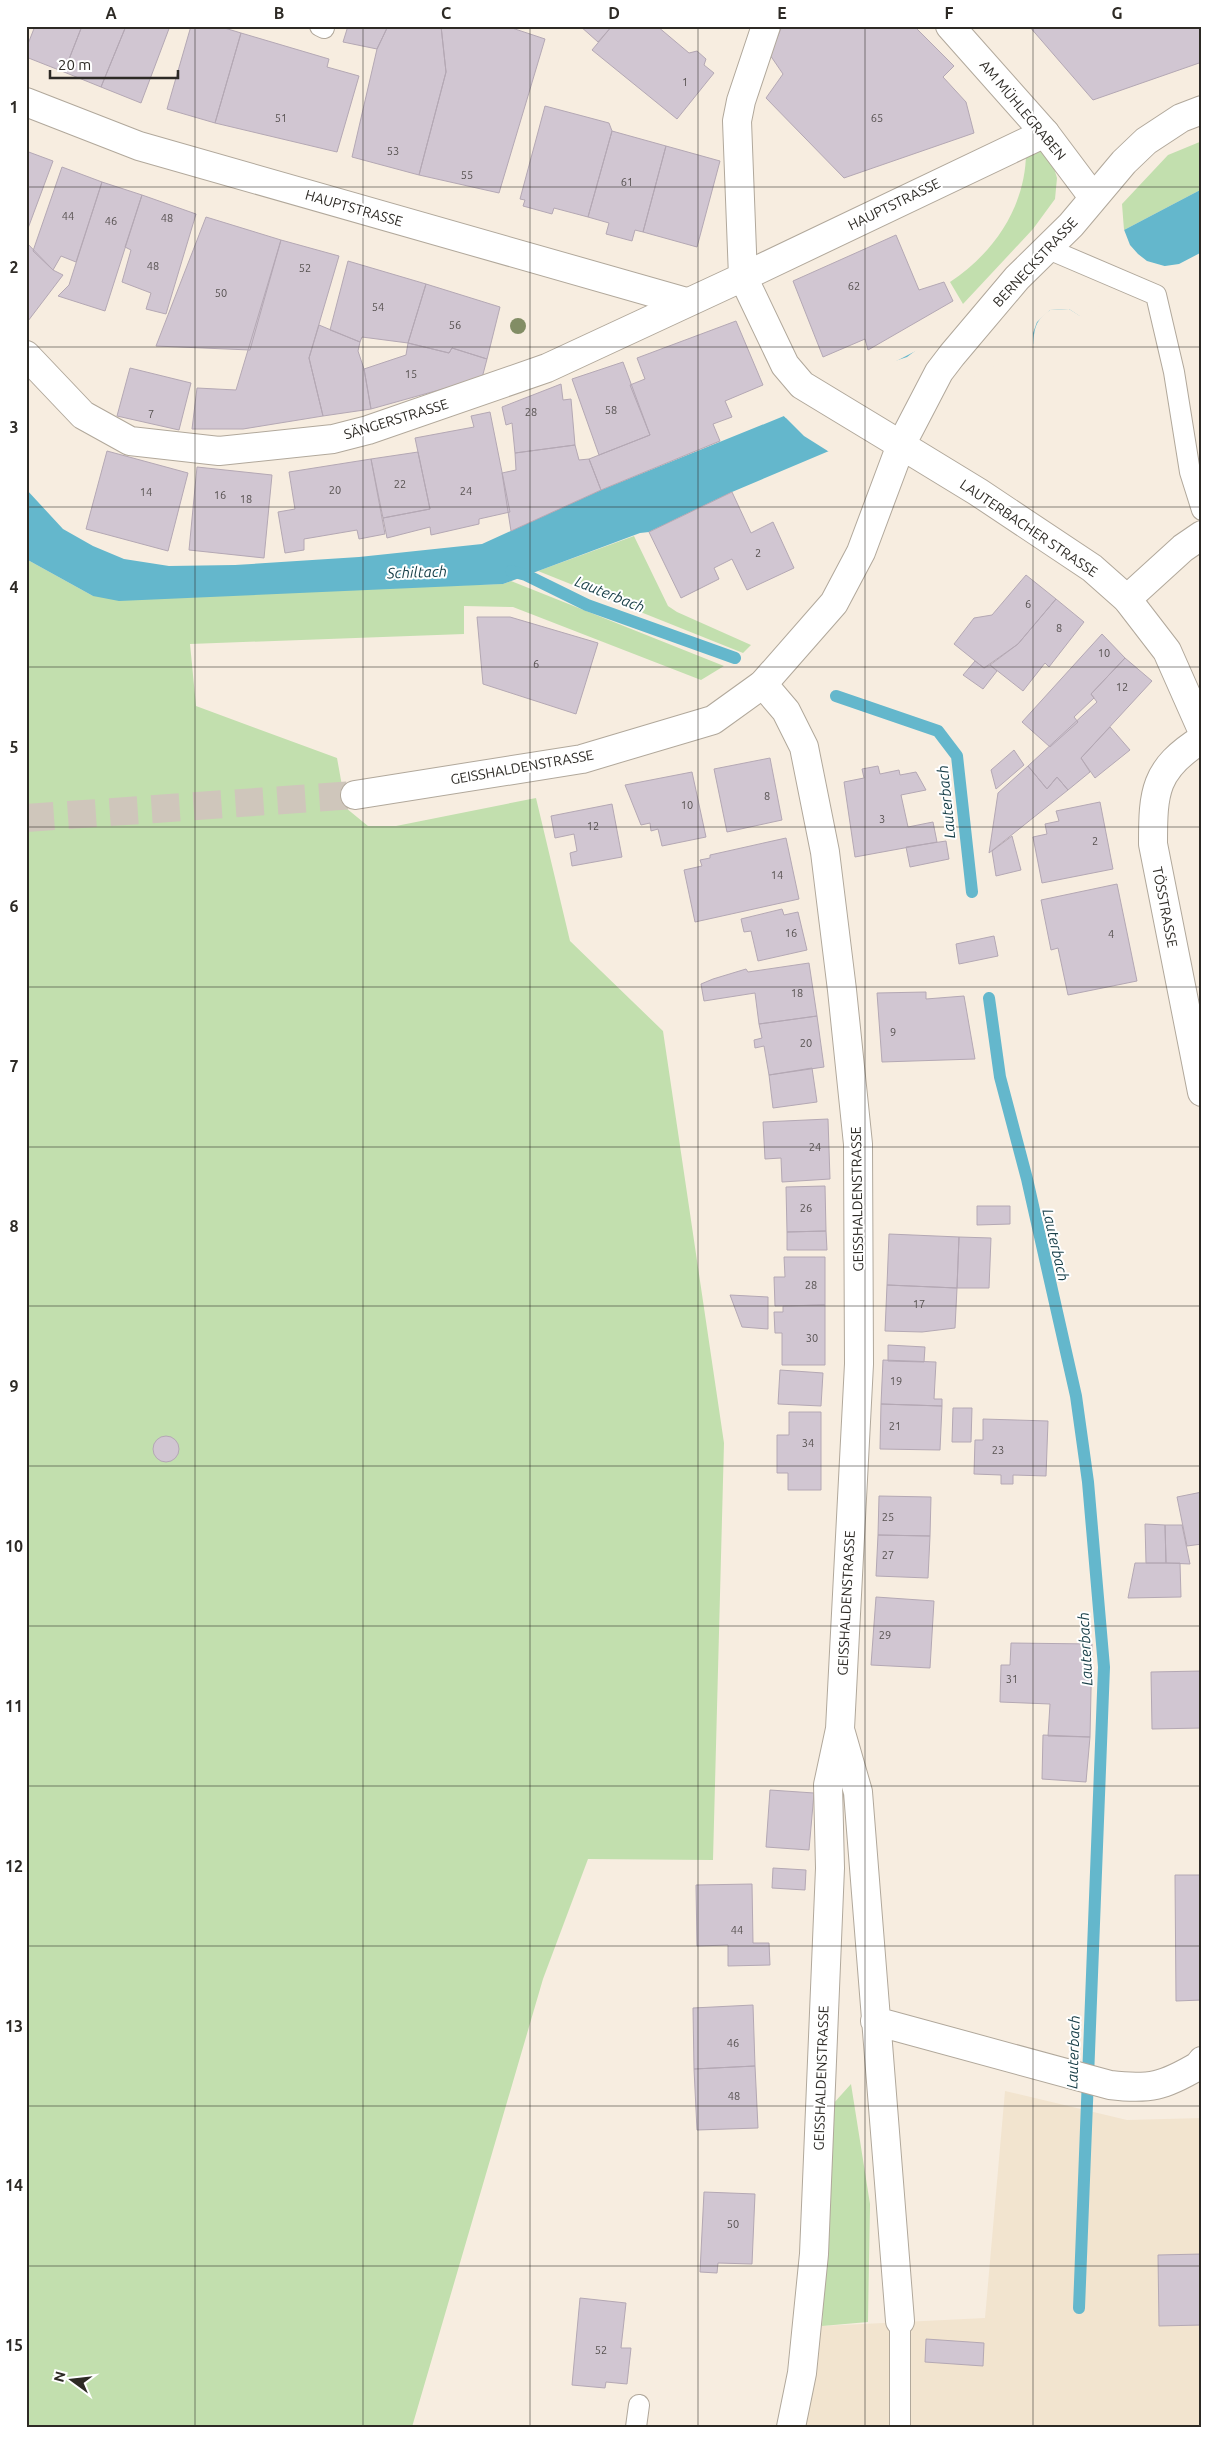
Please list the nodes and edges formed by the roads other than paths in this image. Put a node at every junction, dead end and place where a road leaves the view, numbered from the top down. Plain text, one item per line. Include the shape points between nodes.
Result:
1 (766, 26) edge
2 (950, 26) edge
3 (26, 102) edge
4 (1202, 110) edge
5 (1045, 132) junction
6 (1093, 197) junction
7 (1046, 248) junction
8 (742, 277) junction
9 (686, 302) junction
10 (26, 355) edge
11 (891, 439) junction
12 (1202, 510) edge
13 (1202, 535) edge
14 (1127, 599) junction
15 (764, 684) junction
16 (1202, 730) edge
17 (1202, 739) edge
18 (355, 795) tunnel mouth
19 (1202, 1092) edge
20 (840, 1729) junction
21 (875, 2022) junction
22 (1202, 2061) edge
23 (900, 2321) joint
24 (639, 2405) dead end
25 (636, 2427) edge
26 (791, 2427) edge
27 (900, 2427) edge

1 - 8 street via 741,101 738,121
2 - 5 street, AM MÜHLEGRABEN
3 - 9 street, HAUPTSTRASSE via 139,146
4 - 6 street, BERNECKSTRASSE via 1182,118 1146,141
5 - 6 street, AM MÜHLEGRABEN
5 - 8 street, HAUPTSTRASSE
6 - 7 street, BERNECKSTRASSE via 1071,225
7 - 11 street, BERNECKSTRASSE via 952,355 917,411
7 - 12 lane via 1156,295 1174,372 1190,472
8 - 9 street, SÄNGERSTRASSE
8 - 11 street, LAUTERBACHER STRASSE via 786,365 802,384
9 - 10 street, SÄNGERSTRASSE via 547,368 368,430 333,439 219,451 130,441 83,414
11 - 14 street, LAUTERBACHER STRASSE via 1092,568
11 - 15 street, GEISSHALDENSTRASSE via 861,552 834,603
13 - 14 street via 1182,548
14 - 16 street, LAUTERBACHER STRASSE via 1167,651
15 - 18 street, GEISSHALDENSTRASSE via 713,720 582,759
15 - 20 street, GEISSHALDENSTRASSE via 786,711 804,747 824,852 858,1144 859,1364
17 - 19 street, TÖSSTRASSE via 1181,752 1162,776 1153,802 1153,844
20 - 21 street, GEISSHALDENSTRASSE via 858,1792
20 - 26 street, GEISSHALDENSTRASSE via 828,1785 830,1868 814,2254 802,2373
21 - 22 street via 1110,2085 1138,2088 1169,2082
21 - 23 street, GEISSHALDENSTRASSE
23 - 27 lane
24 - 25 lane

